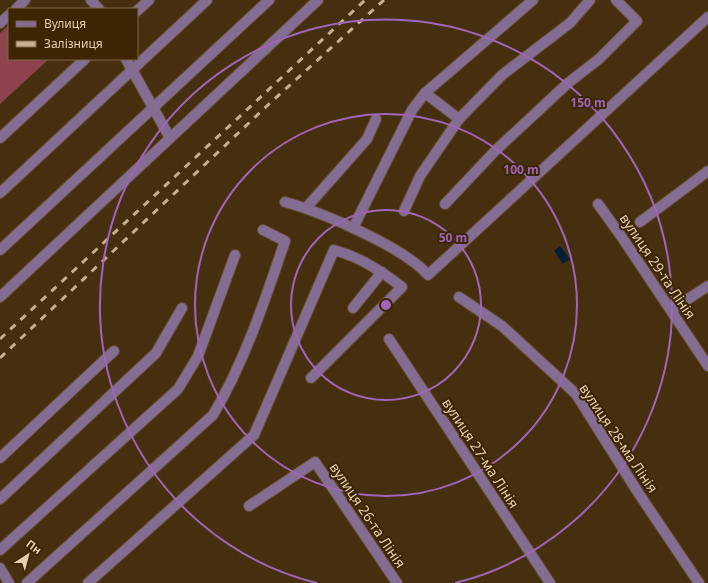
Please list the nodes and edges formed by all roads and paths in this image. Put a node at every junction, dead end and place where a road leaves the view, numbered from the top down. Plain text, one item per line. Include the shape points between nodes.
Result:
1 (25, 0) edge
2 (91, 0) edge
3 (149, 0) edge
4 (207, 0) edge
5 (269, 0) edge
6 (318, 0) edge
7 (532, 0) edge
8 (590, 0) edge
9 (616, 0) edge
10 (17, 8) edge
11 (97, 8) edge
12 (138, 10) edge
13 (8, 16) edge
14 (708, 17) edge
15 (0, 23) edge
16 (84, 60) edge
17 (127, 60) edge
18 (132, 70) junction
19 (425, 93) junction
20 (152, 107) junction
21 (376, 119) dead end
22 (459, 119) junction
23 (0, 138) edge
24 (170, 138) junction
25 (708, 171) edge
26 (0, 193) edge
27 (285, 202) dead end
28 (445, 204) dead end
29 (598, 204) dead end
30 (306, 208) junction
31 (404, 211) dead end
32 (640, 222) dead end
33 (353, 228) junction
34 (263, 230) dead end
35 (0, 250) edge
36 (236, 255) dead end
37 (382, 272) junction
38 (708, 286) edge
39 (0, 297) edge
40 (459, 297) dead end
41 (182, 308) dead end
42 (352, 308) dead end
43 (671, 310) junction
44 (389, 339) dead end
45 (114, 351) dead end
46 (708, 366) edge
47 (311, 378) dead end
48 (0, 458) edge
49 (0, 499) edge
50 (249, 506) dead end
51 (0, 550) edge
52 (0, 568) edge
53 (9, 583) edge
54 (27, 583) edge
55 (88, 583) edge
56 (397, 583) edge
57 (550, 583) edge
58 (699, 583) edge

1 - 10 street
2 - 11 street
3 - 12 street
4 - 18 street
5 - 20 street
6 - 24 street
7 - 19 street
8 - 22 street via 570,23 502,75
9 - 28 street via 637,21 599,59 568,83 496,150
13 - 15 street
14 - 33 street via 428,274 399,253
16 - 23 street
17 - 18 street
18 - 20 street
18 - 26 street
19 - 22 street
19 - 33 street via 412,110
20 - 24 street
20 - 35 street
21 - 30 street via 367,139
22 - 31 street via 420,176
24 - 39 street
25 - 32 street
27 - 30 street
29 - 43 street, вулиця 29-та Лінія
30 - 33 street
34 - 54 street via 285,241 259,316 227,391 213,415
36 - 51 street via 198,356 178,389
37 - 42 street
37 - 47 street via 402,287
37 - 55 street via 351,255 334,250 254,435
38 - 43 street
40 - 58 street, вулиця 28-ма Лінія via 502,326 576,394
41 - 49 street via 156,353
43 - 46 street, вулиця 29-та Лінія
44 - 57 street, вулиця 27-ма Лінія
45 - 48 street
50 - 56 street, вулиця 26-та Лінія via 316,462
52 - 53 street

